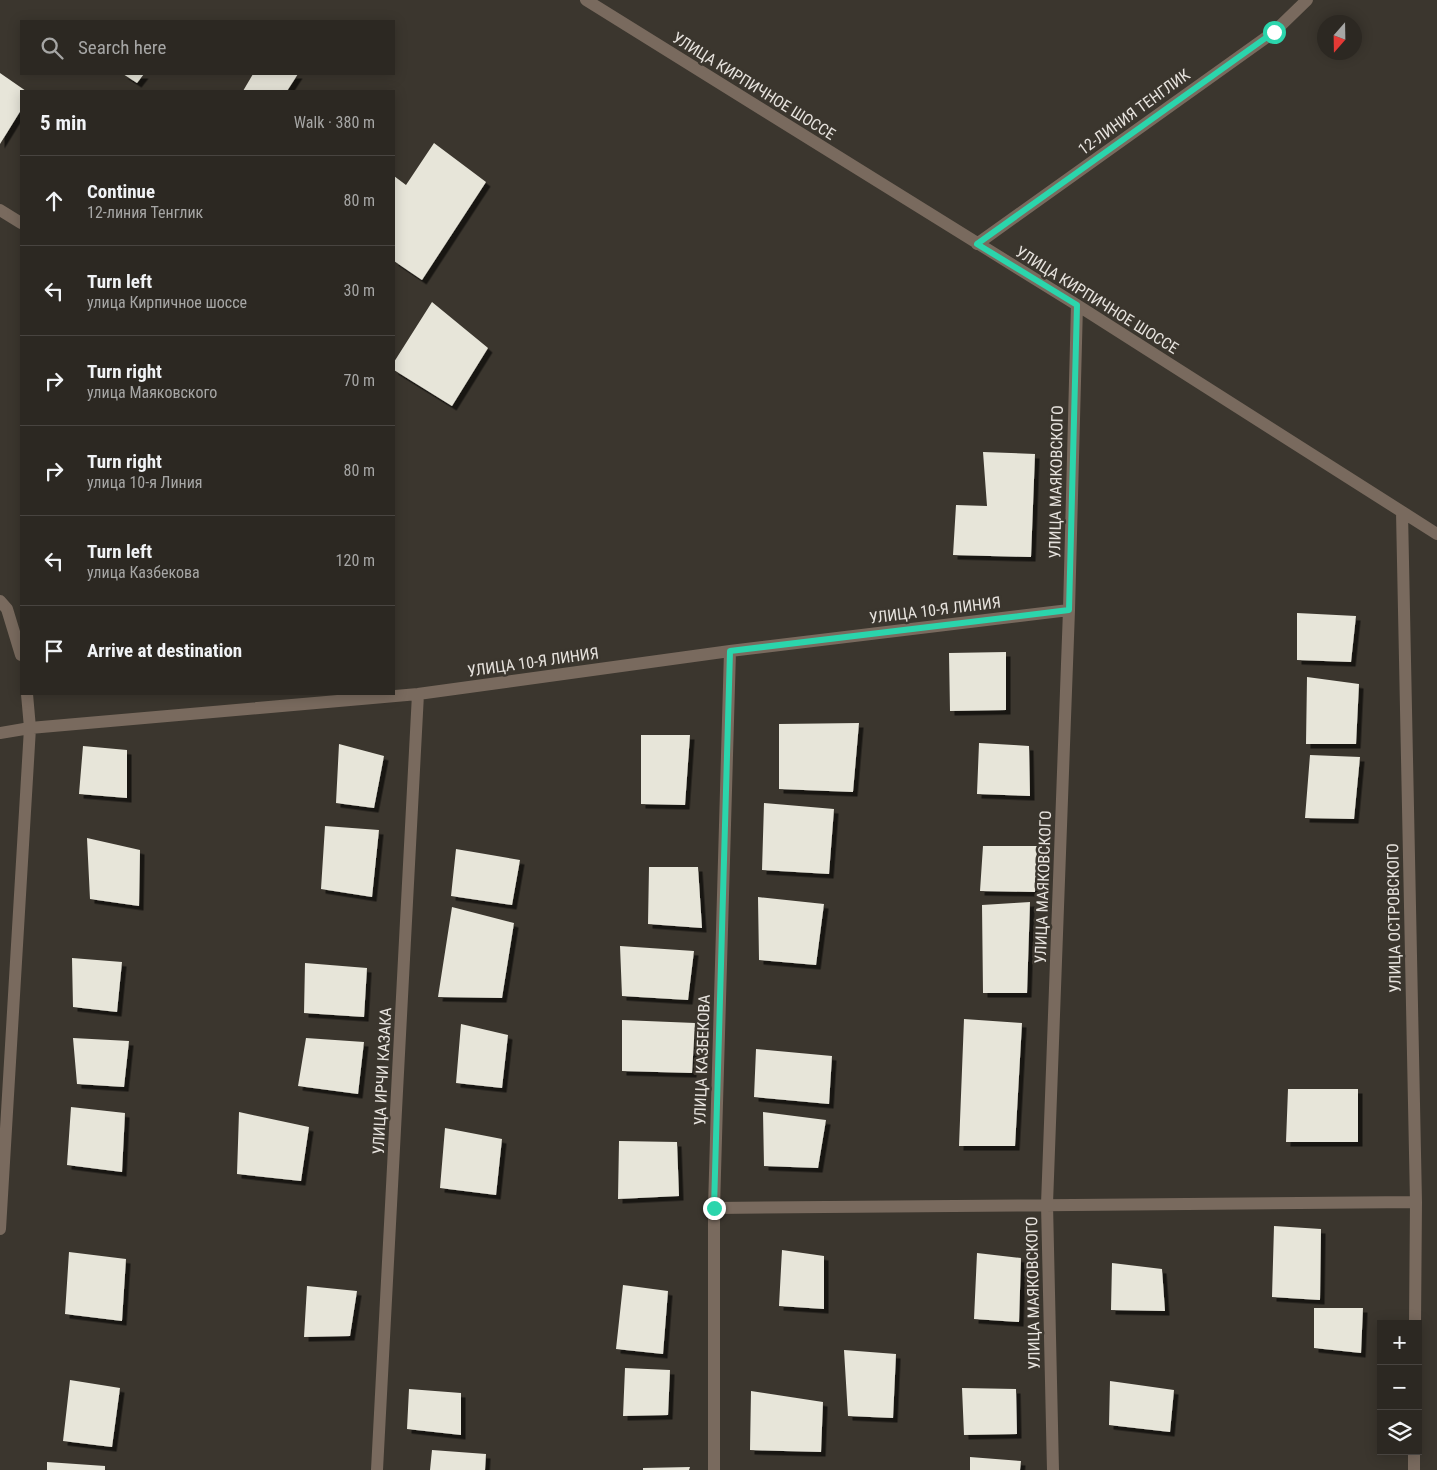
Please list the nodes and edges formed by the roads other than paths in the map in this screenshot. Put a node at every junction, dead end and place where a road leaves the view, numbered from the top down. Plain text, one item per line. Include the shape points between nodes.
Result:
1 (586, 0) edge
2 (1307, 0) edge
3 (0, 210) edge
4 (20, 222) edge
5 (977, 244) junction
6 (1077, 305) junction
7 (1402, 512) junction
8 (1437, 534) edge
9 (0, 602) edge
10 (1069, 610) junction
11 (730, 651) junction
12 (20, 652) edge
13 (418, 694) junction
14 (27, 695) edge
15 (30, 728) junction
16 (0, 733) edge
17 (1416, 1202) junction
18 (1047, 1204) junction
19 (714, 1208) junction
20 (0, 1229) edge
21 (1415, 1320) edge
22 (1414, 1455) edge
23 (377, 1470) edge
24 (714, 1470) edge
25 (1053, 1470) edge
26 (1414, 1470) edge

1 - 5 street, УЛИЦА КИРПИЧНОЕ ШОССЕ
2 - 5 street, 12-ЛИНИЯ ТЕНГЛИК via 1274,32
3 - 4 street
5 - 6 street, УЛИЦА КИРПИЧНОЕ ШОССЕ
6 - 7 street, УЛИЦА КИРПИЧНОЕ ШОССЕ
6 - 10 street, УЛИЦА МАЯКОВСКОГО
7 - 8 street, УЛИЦА КИРПИЧНОЕ ШОССЕ
7 - 17 street, УЛИЦА ОСТРОВСКОГО
9 - 12 street via 7,609
10 - 11 street, УЛИЦА 10-Я ЛИНИЯ
10 - 18 street, УЛИЦА МАЯКОВСКОГО
11 - 13 street, УЛИЦА 10-Я ЛИНИЯ
11 - 19 street, УЛИЦА КАЗБЕКОВА
13 - 15 street, УЛИЦА 10-Я ЛИНИЯ
13 - 23 street, УЛИЦА ИРЧИ КАЗАКА
14 - 15 street
15 - 16 street, УЛИЦА 10-Я ЛИНИЯ
15 - 20 street
17 - 18 street
17 - 21 street, УЛИЦА ОСТРОВСКОГО
18 - 19 street
18 - 25 street, УЛИЦА МАЯКОВСКОГО
19 - 24 street, УЛИЦА КАЗБЕКОВА
22 - 26 street

